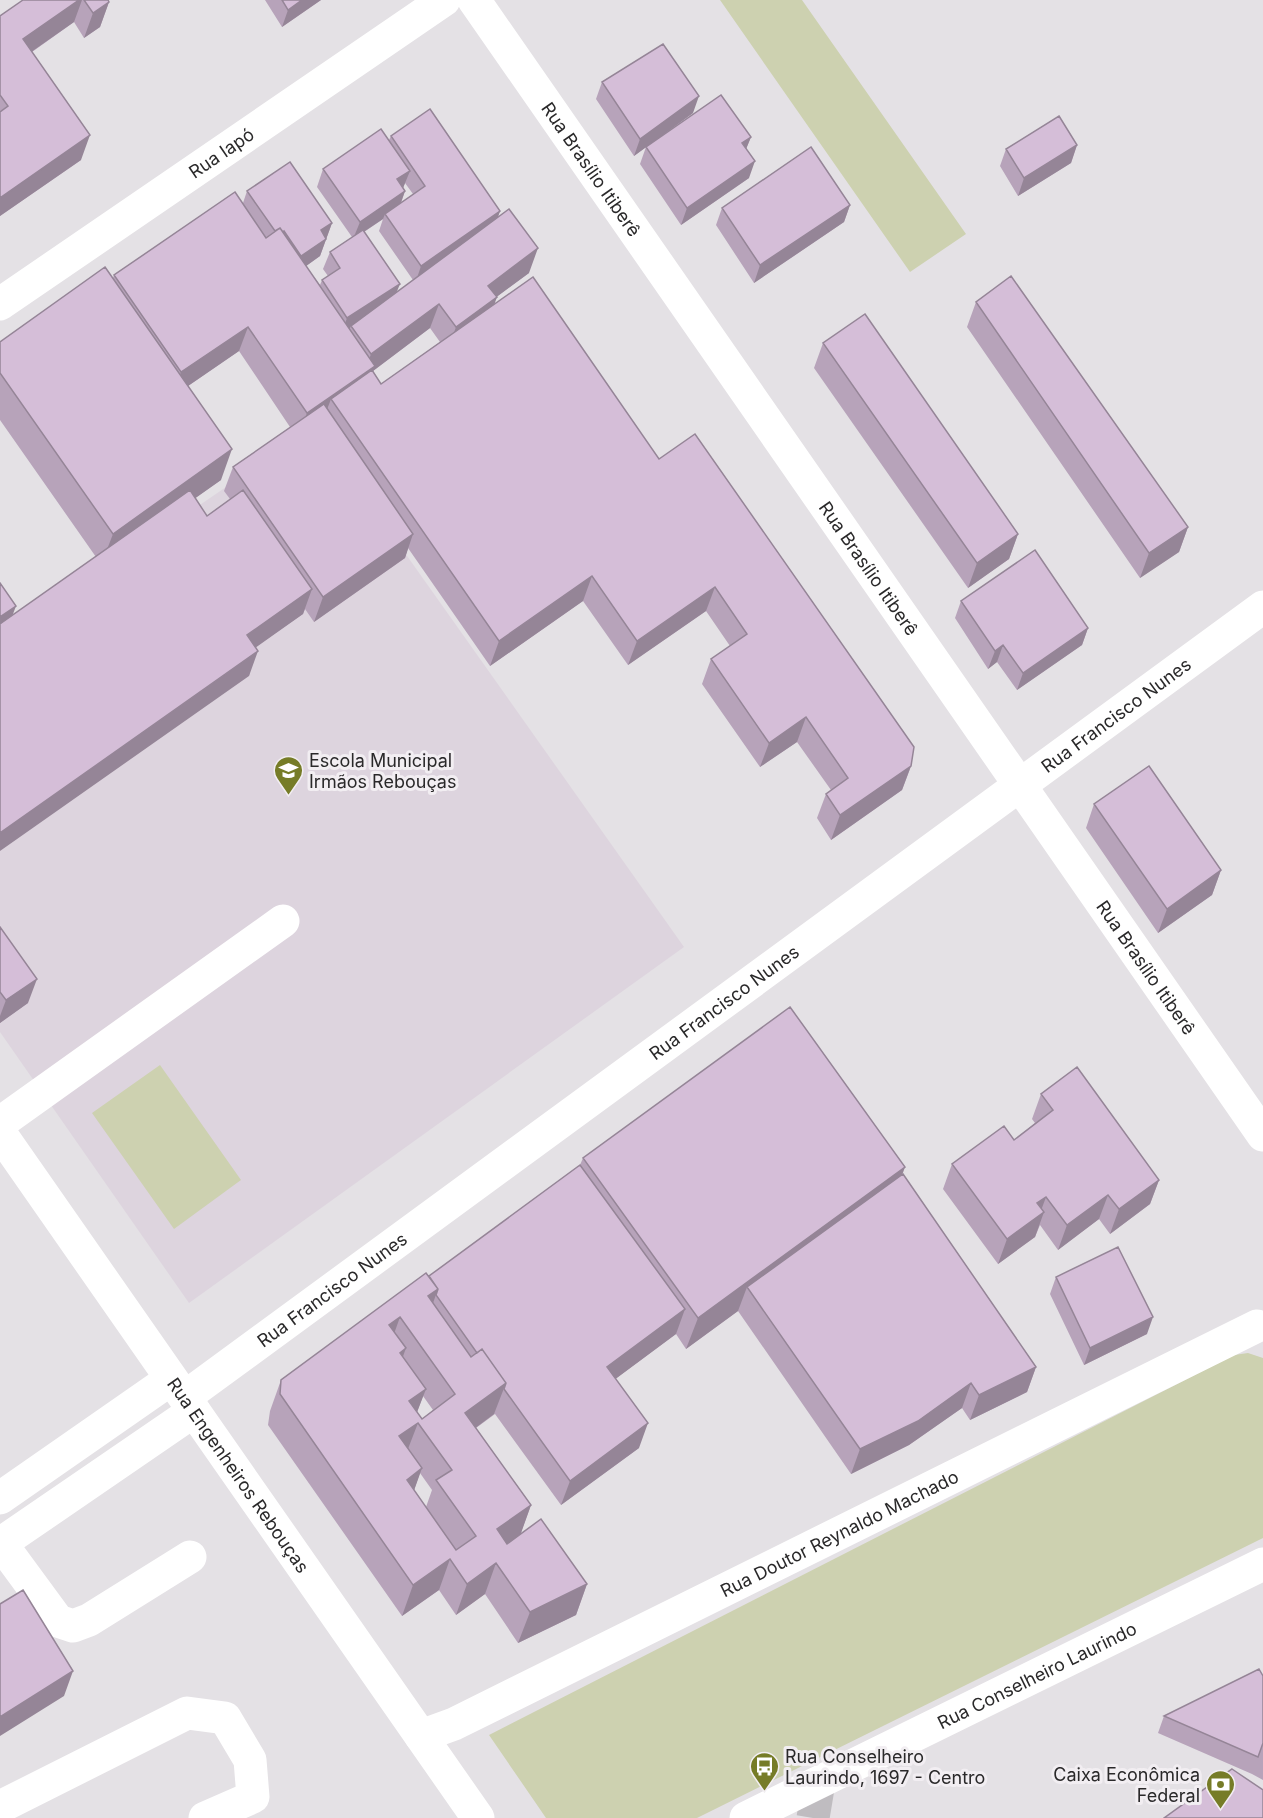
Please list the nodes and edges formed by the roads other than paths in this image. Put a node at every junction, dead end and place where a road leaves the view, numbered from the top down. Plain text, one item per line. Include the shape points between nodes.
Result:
1 (444, 0) edge
2 (474, 0) edge
3 (0, 304) edge
4 (1263, 607) edge
5 (1020, 785) junction
6 (283, 921) dead end
7 (0, 1123) edge
8 (0, 1133) edge
9 (1263, 1135) edge
10 (1257, 1326) dead end
11 (184, 1396) junction
12 (0, 1498) edge
13 (0, 1543) edge
14 (190, 1557) dead end
15 (1263, 1564) edge
16 (422, 1737) junction
17 (0, 1807) edge
18 (205, 1818) edge
19 (478, 1818) edge
20 (746, 1818) edge

1 - 3 main road, Rua Iapó
2 - 5 main road, Rua Brasílio Itiberê
4 - 5 main road, Rua Francisco Nunes
5 - 9 main road, Rua Brasílio Itiberê
5 - 11 main road, Rua Francisco Nunes
6 - 7 main road
8 - 11 main road, Rua Engenheiros Rebouças
10 - 16 main road, Rua Doutor Reynaldo Machado
11 - 12 main road
11 - 13 main road
11 - 16 main road, Rua Engenheiros Rebouças
13 - 14 main road via 58,1621 73,1626
15 - 20 main road, Rua Conselheiro Laurindo
16 - 19 main road, Rua Engenheiros Rebouças
17 - 18 main road via 187,1713 225,1718 250,1760 253,1797

